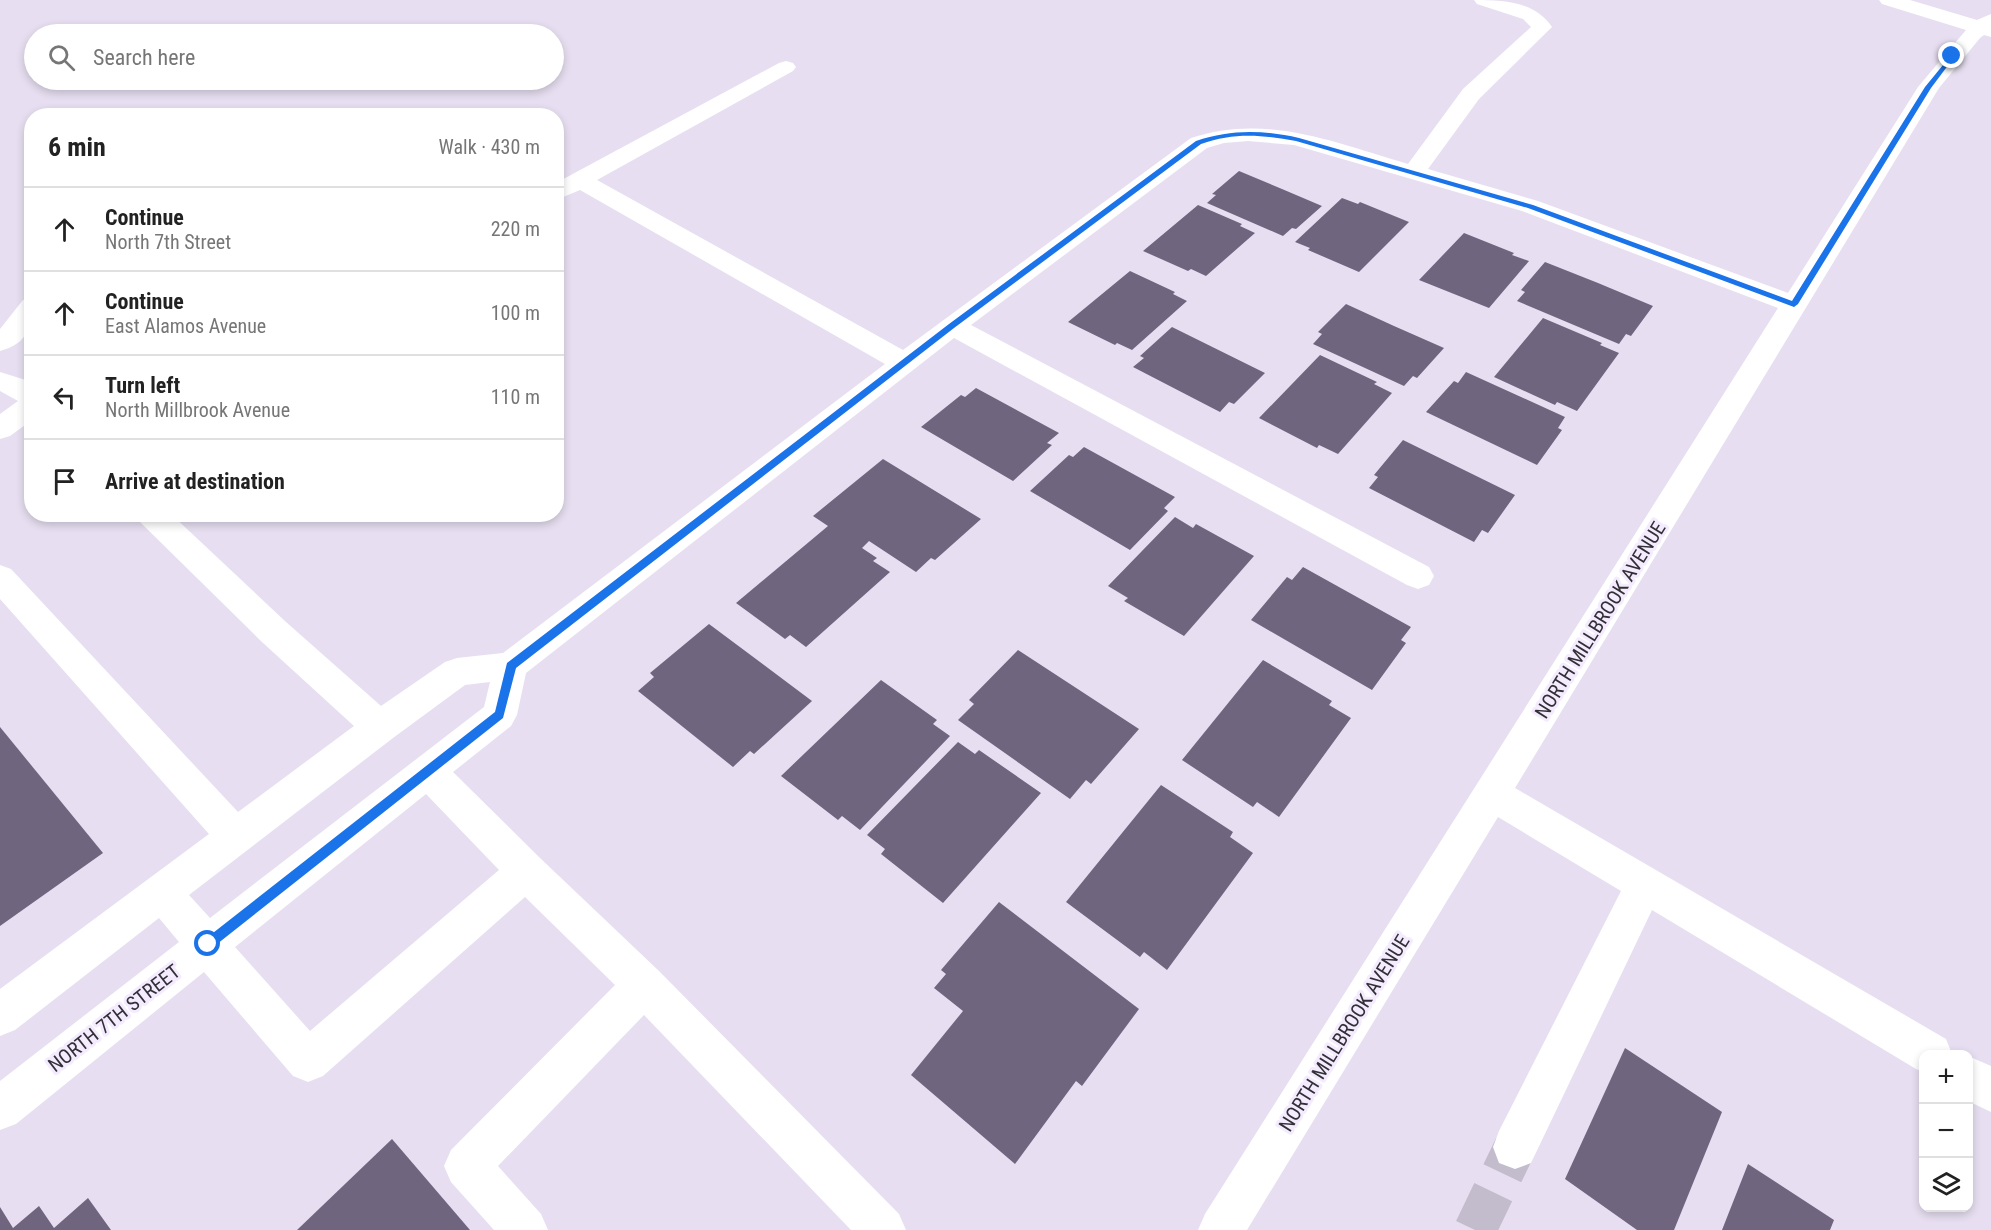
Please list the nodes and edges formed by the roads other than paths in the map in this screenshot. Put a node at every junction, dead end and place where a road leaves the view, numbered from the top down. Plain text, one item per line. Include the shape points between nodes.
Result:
1 (1484, 0) edge
2 (1889, 0) edge
3 (1987, 26) edge
4 (786, 68) dead end
5 (1413, 173) junction
6 (580, 180) junction
7 (564, 189) edge
8 (1794, 304) junction
9 (24, 317) edge
10 (952, 326) junction
11 (0, 342) edge
12 (905, 363) junction
13 (0, 381) edge
14 (24, 391) edge
15 (24, 411) edge
16 (0, 429) edge
17 (159, 522) edge
18 (1418, 576) dead end
19 (0, 578) edge
20 (511, 666) junction
21 (380, 727) junction
22 (428, 771) junction
23 (1492, 794) junction
24 (236, 837) junction
25 (526, 871) junction
26 (1645, 884) junction
27 (163, 894) junction
28 (208, 944) junction
29 (644, 985) junction
30 (0, 1016) edge
31 (1924, 1050) edge
32 (1973, 1080) edge
33 (1991, 1090) edge
34 (0, 1108) edge
35 (1515, 1147) tunnel mouth
36 (525, 1230) edge
37 (883, 1230) edge
38 (1221, 1230) edge

1 - 5 street via 1530,15 1542,27 1471,94
2 - 3 street
3 - 8 street, NORTH MILLBROOK AVENUE via 1952,56 1929,87
4 - 6 street
5 - 8 street via 1540,210
5 - 10 street via 1264,133 1208,139 1183,152
6 - 7 street
6 - 12 street
8 - 23 street, NORTH MILLBROOK AVENUE
9 - 11 street
10 - 12 street
10 - 18 street
12 - 20 street
13 - 14 street
15 - 16 street
17 - 21 street
19 - 24 street
20 - 21 street via 456,672
20 - 22 street, NORTH 7TH STREET via 499,715
21 - 24 street
22 - 25 street
22 - 28 street, NORTH 7TH STREET
23 - 26 street
23 - 38 street, NORTH MILLBROOK AVENUE
24 - 27 street
25 - 28 street via 308,1061
25 - 29 street
26 - 31 street
26 - 35 street
27 - 28 street
27 - 30 street
28 - 34 street, NORTH 7TH STREET
29 - 36 street via 467,1166
29 - 37 street
32 - 33 street

